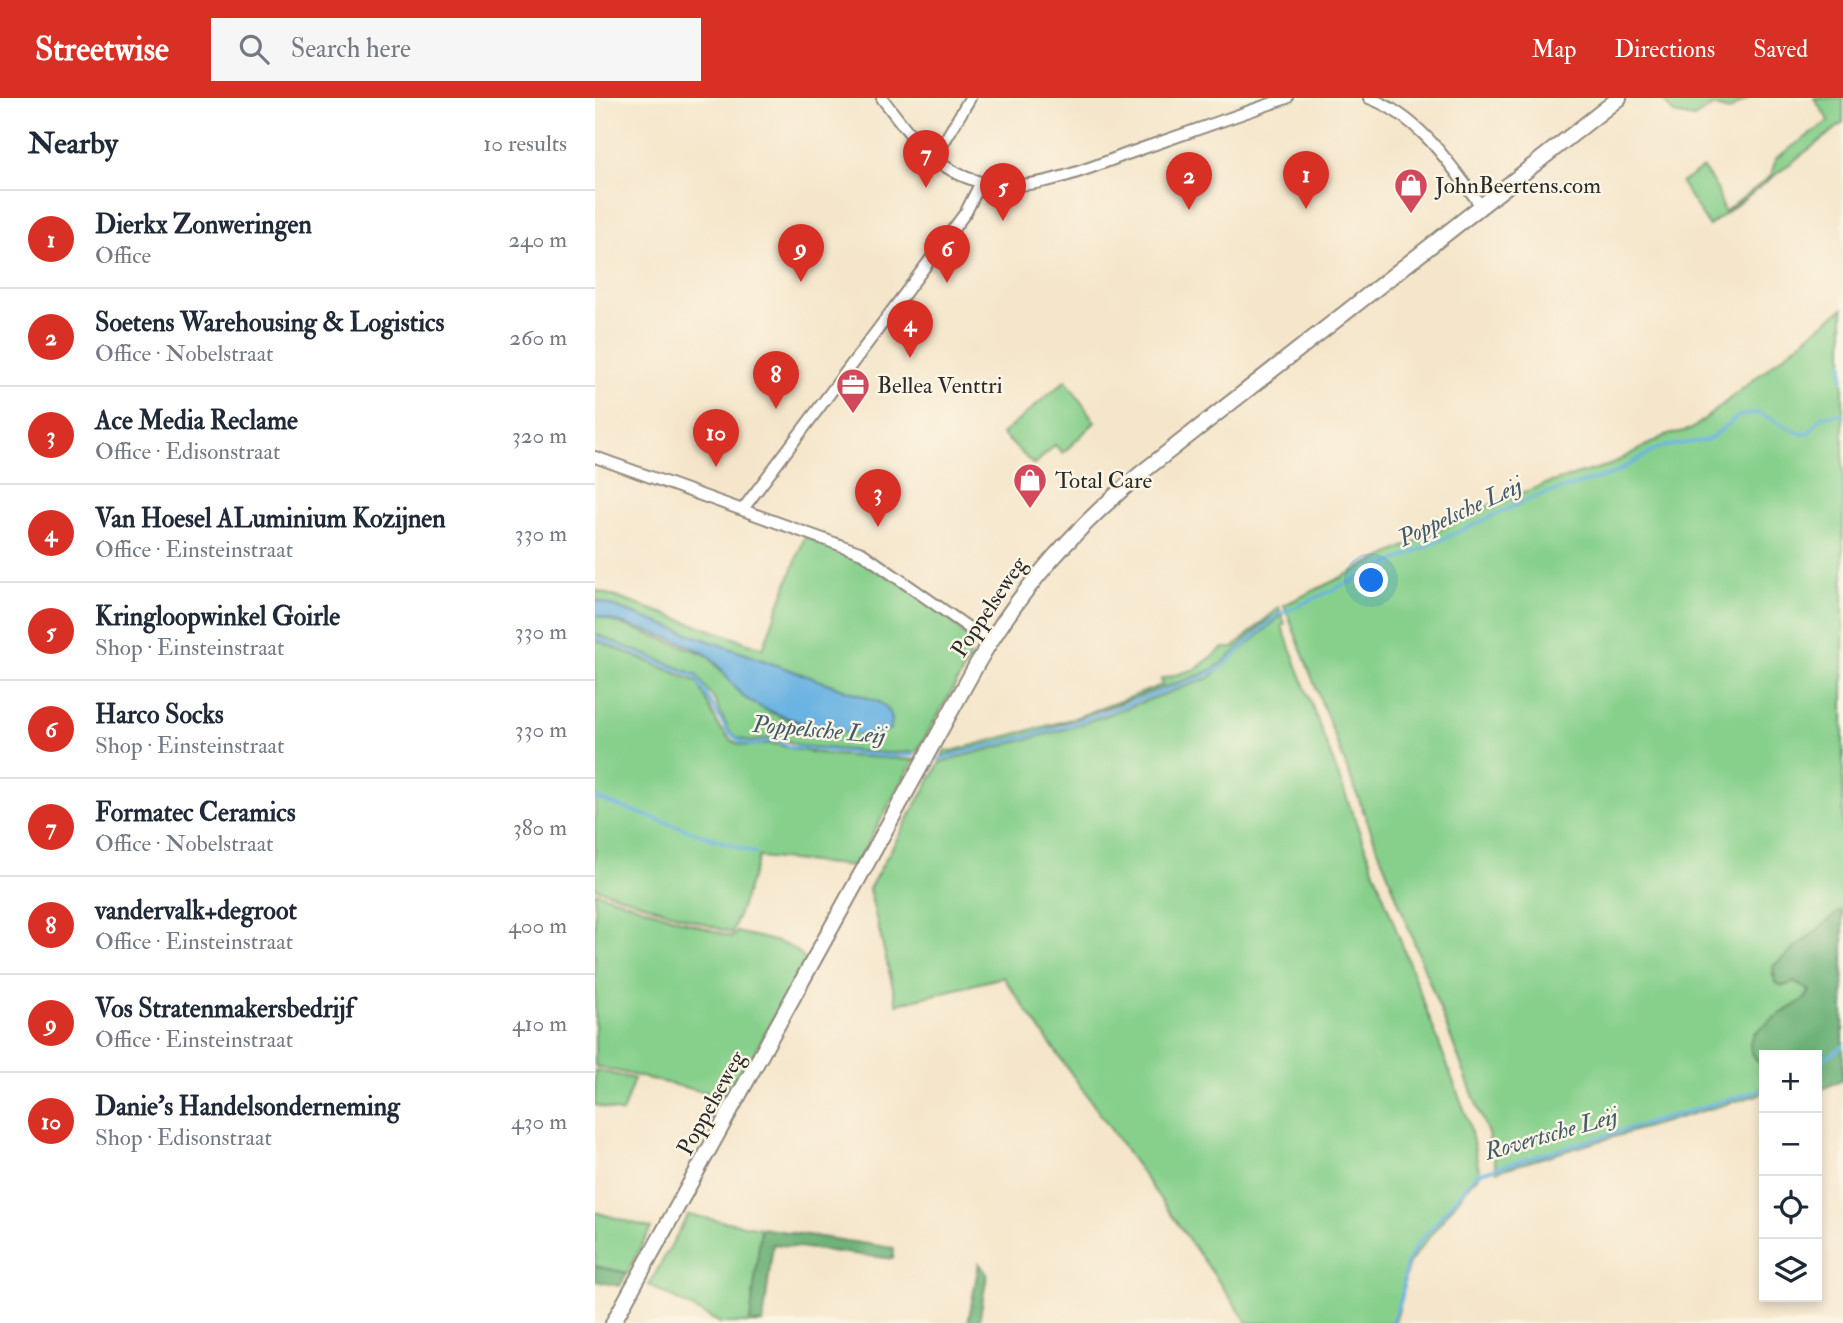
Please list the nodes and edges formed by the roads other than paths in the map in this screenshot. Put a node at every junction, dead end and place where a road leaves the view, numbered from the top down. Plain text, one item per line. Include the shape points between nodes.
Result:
1 (882, 98) edge
2 (970, 98) edge
3 (1248, 98) edge
4 (1287, 98) edge
5 (1369, 98) edge
6 (1619, 98) edge
7 (1253, 110) junction
8 (934, 159) junction
9 (981, 182) junction
10 (1481, 205) junction
11 (595, 457) edge
12 (743, 509) junction
13 (989, 642) junction
14 (613, 1323) edge

1 - 8 street
2 - 8 street
3 - 7 street
4 - 7 street
5 - 10 street via 1415,124
6 - 10 street, Poppelseweg
7 - 9 street via 1037,183
8 - 9 street
9 - 12 street via 967,212
10 - 13 street, Poppelseweg via 1095,511 1035,576
11 - 12 street
12 - 13 street via 862,553
13 - 14 street, Poppelseweg

